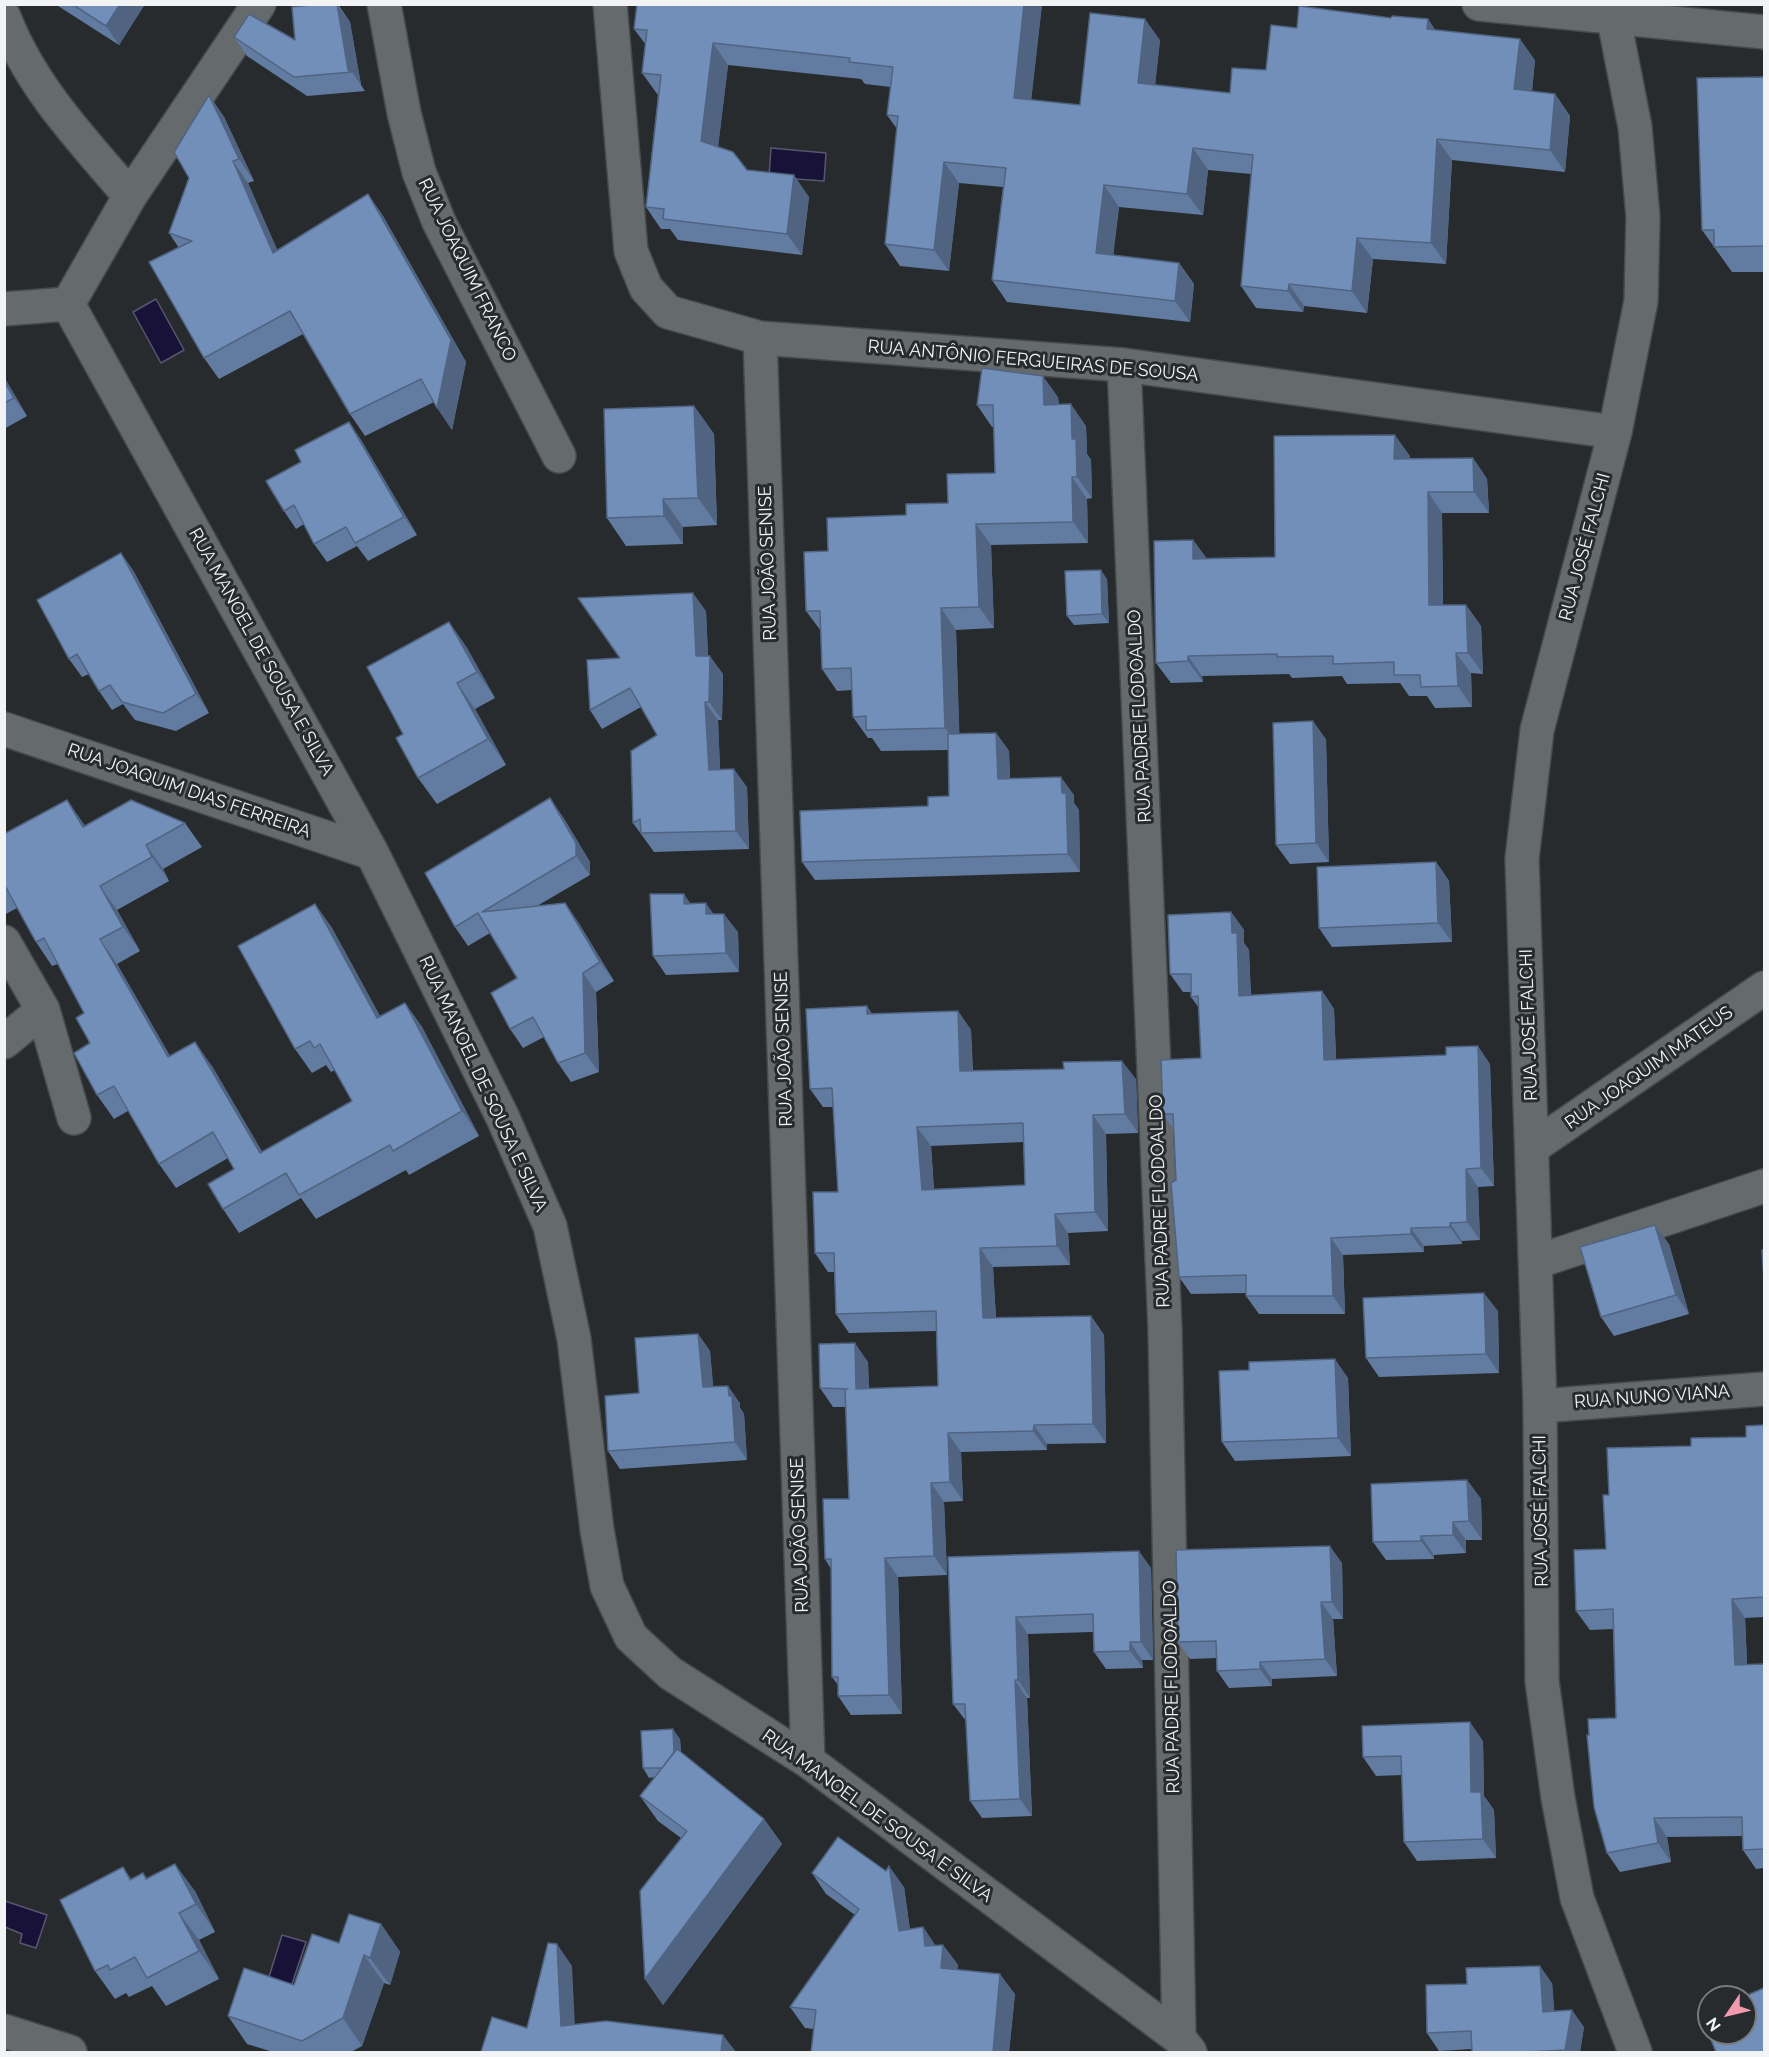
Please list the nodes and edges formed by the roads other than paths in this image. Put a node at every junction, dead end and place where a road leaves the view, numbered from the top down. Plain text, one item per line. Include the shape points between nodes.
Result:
1 (259, 4) edge
2 (384, 4) edge
3 (610, 4) edge
4 (1479, 4) edge
5 (1608, 12) edge
6 (4, 17) edge
7 (1764, 32) edge
8 (130, 196) junction
9 (68, 304) junction
10 (4, 309) edge
11 (760, 338) junction
12 (1124, 365) junction
13 (1615, 432) junction
14 (559, 456) dead end
15 (4, 729) edge
16 (372, 853) junction
17 (4, 942) edge
18 (1764, 988) edge
19 (43, 1010) junction
20 (4, 1042) edge
21 (75, 1118) dead end
22 (1533, 1147) junction
23 (1764, 1186) edge
24 (1536, 1262) junction
25 (1764, 1389) edge
26 (1540, 1406) junction
27 (808, 1761) junction
28 (4, 2031) edge
29 (1184, 2045) edge
30 (70, 2052) edge
31 (1635, 2052) edge

1 - 8 street
2 - 14 street, RUA JOAQUIM FRANCO via 419,172 440,222
3 - 11 street, RUA ANTÔNIO FERGUEIRAS DE SOUSA via 631,251 646,288 668,312
4 - 5 street
5 - 7 street
5 - 13 street, RUA JOSÉ FALCHI via 1635,127 1643,217 1641,301
6 - 8 street via 15,44 52,106
8 - 9 street
9 - 10 street
9 - 16 street, RUA MANOEL DE SOUSA E SILVA
11 - 12 street, RUA ANTÔNIO FERGUEIRAS DE SOUSA
11 - 27 street, RUA JOÃO SENISE
12 - 13 street, RUA ANTÔNIO FERGUEIRAS DE SOUSA
12 - 29 street, RUA PADRE FLODOALDO via 1165,1329
13 - 22 street, RUA JOSÉ FALCHI via 1537,730 1522,859
15 - 16 street, RUA JOAQUIM DIAS FERREIRA
16 - 27 street, RUA MANOEL DE SOUSA E SILVA via 503,1118 550,1226 574,1339 607,1586 631,1637 670,1673
17 - 19 street
18 - 22 street, RUA JOAQUIM MATEUS
19 - 20 street
19 - 21 street
22 - 24 street, RUA JOSÉ FALCHI
23 - 24 street
24 - 26 street, RUA JOSÉ FALCHI
25 - 26 street, RUA NUNO VIANA
26 - 31 street, RUA JOSÉ FALCHI via 1542,1681 1558,1798 1577,1898
27 - 29 street, RUA MANOEL DE SOUSA E SILVA
28 - 30 street

